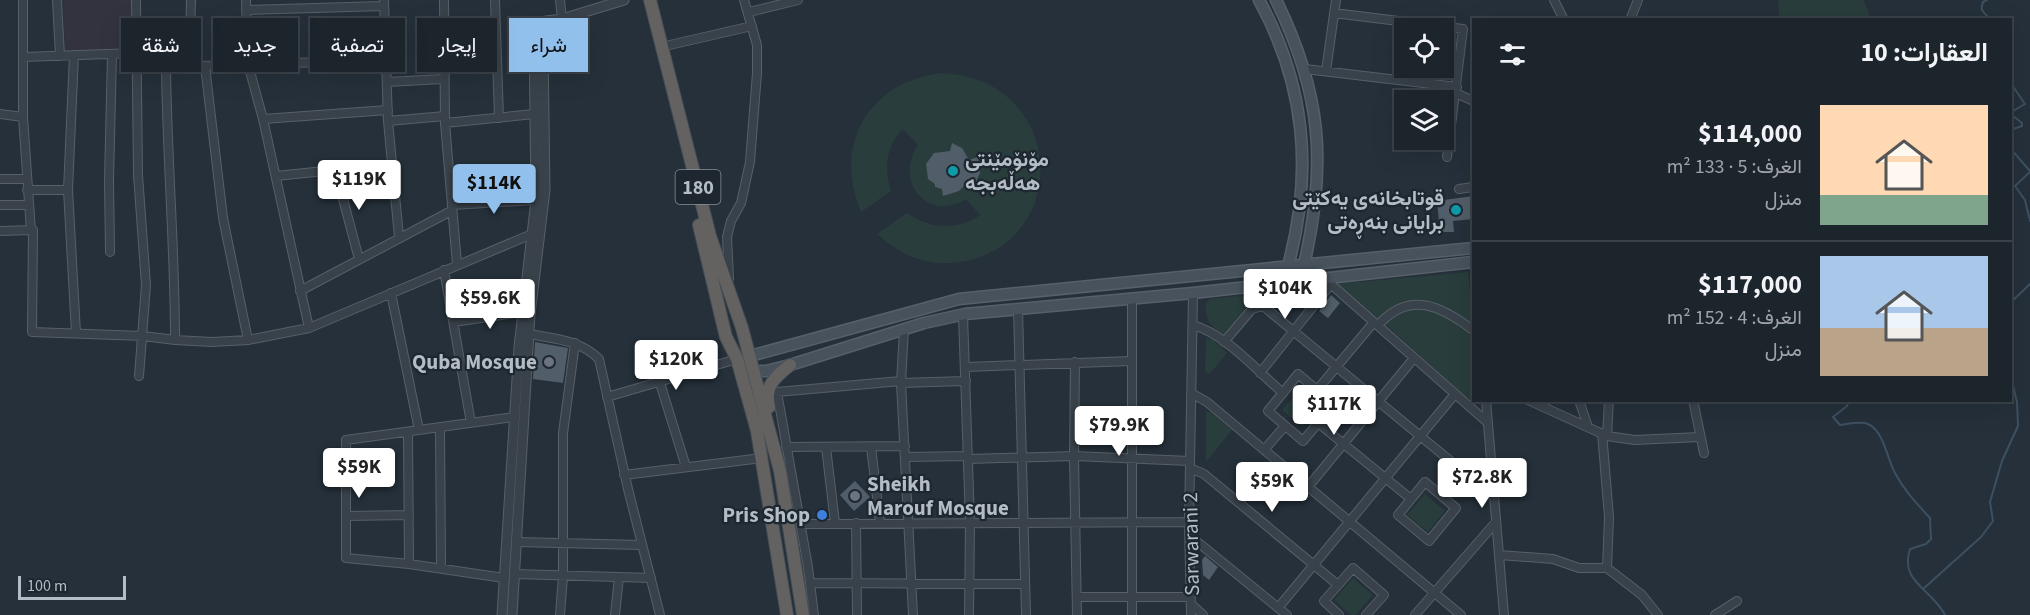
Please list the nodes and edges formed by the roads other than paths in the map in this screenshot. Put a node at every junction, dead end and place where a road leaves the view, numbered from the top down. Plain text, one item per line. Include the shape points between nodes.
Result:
1 (22, 0) edge
2 (57, 0) edge
3 (136, 0) edge
4 (191, 0) edge
5 (246, 0) edge
6 (444, 0) edge
7 (495, 0) edge
8 (560, 0) edge
9 (624, 0) edge
10 (644, 0) edge
11 (650, 0) edge
12 (744, 0) edge
13 (798, 0) edge
14 (1259, 0) edge
15 (1276, 0) edge
16 (1336, 0) edge
17 (1554, 0) edge
18 (1638, 0) edge
19 (384, 3) edge
20 (307, 4) edge
21 (246, 10) junction
22 (749, 12) junction
23 (1334, 13) junction
24 (136, 18) edge
25 (190, 18) edge
26 (246, 18) edge
27 (385, 18) edge
28 (562, 18) edge
29 (565, 18) edge
30 (1563, 18) edge
31 (1631, 18) edge
32 (1286, 23) junction
33 (752, 26) junction
34 (1274, 29) junction
35 (661, 53) junction
36 (112, 54) junction
37 (121, 54) edge
38 (74, 55) junction
39 (60, 56) junction
40 (23, 57) junction
41 (201, 66) edge
42 (205, 66) junction
43 (213, 66) edge
44 (1305, 69) junction
45 (1326, 70) junction
46 (136, 72) edge
47 (166, 72) edge
48 (250, 72) edge
49 (387, 72) edge
50 (534, 72) edge
51 (543, 72) edge
52 (443, 79) junction
53 (387, 82) junction
54 (1456, 90) junction
55 (1472, 100) edge
56 (388, 110) junction
57 (0, 114) edge
58 (534, 114) junction
59 (23, 117) junction
60 (499, 118) junction
61 (263, 119) junction
62 (445, 120) junction
63 (388, 121) junction
64 (1447, 157) dead end
65 (392, 164) junction
66 (335, 169) junction
67 (276, 176) junction
68 (0, 179) edge
69 (26, 179) junction
70 (1472, 187) edge
71 (1459, 189) dead end
72 (27, 190) junction
73 (68, 190) junction
74 (536, 200) junction
75 (0, 205) edge
76 (28, 205) junction
77 (452, 208) junction
78 (0, 231) edge
79 (31, 231) junction
80 (532, 234) junction
81 (399, 237) junction
82 (1472, 248) edge
83 (110, 252) dead end
84 (359, 259) junction
85 (1472, 261) edge
86 (532, 262) junction
87 (457, 264) junction
88 (1304, 265) junction
89 (1288, 266) junction
90 (444, 270) junction
91 (1328, 282) junction
92 (300, 291) junction
93 (1041, 291) junction
94 (391, 293) junction
95 (1194, 293) junction
96 (730, 296) junction
97 (1132, 299) junction
98 (1042, 307) junction
99 (1018, 309) junction
100 (522, 312) junction
101 (963, 315) junction
102 (454, 322) junction
103 (1376, 324) junction
104 (1193, 325) junction
105 (309, 328) junction
106 (904, 329) junction
107 (1472, 329) edge
108 (1293, 331) junction
109 (75, 333) junction
110 (529, 334) junction
111 (143, 336) junction
112 (248, 339) junction
113 (175, 340) junction
114 (1224, 342) junction
115 (575, 343) junction
116 (1414, 358) junction
117 (739, 359) junction
118 (1132, 361) junction
119 (1075, 362) junction
120 (1020, 364) junction
121 (790, 365) junction
122 (966, 367) junction
123 (1337, 367) junction
124 (753, 371) junction
125 (1260, 373) junction
126 (140, 376) dead end
127 (966, 381) junction
128 (901, 382) junction
129 (660, 383) junction
130 (1317, 390) junction
131 (1191, 393) junction
132 (1283, 393) junction
133 (1455, 394) junction
134 (607, 397) junction
135 (1379, 402) junction
136 (1486, 402) edge
137 (1532, 402) edge
138 (1580, 402) edge
139 (1609, 402) edge
140 (1693, 402) edge
141 (514, 417) junction
142 (1487, 422) junction
143 (471, 423) junction
144 (1318, 423) junction
145 (1285, 426) junction
146 (440, 427) junction
147 (1588, 427) junction
148 (419, 430) junction
149 (408, 432) junction
150 (1605, 434) junction
151 (1421, 436) junction
152 (1700, 437) junction
153 (1344, 444) junction
154 (905, 446) junction
155 (786, 447) junction
156 (826, 447) junction
157 (871, 447) junction
158 (1264, 450) junction
159 (1704, 453) dead end
160 (1074, 456) junction
161 (906, 457) junction
162 (1021, 457) junction
163 (762, 458) junction
164 (777, 458) junction
165 (968, 458) junction
166 (1131, 459) junction
167 (1190, 465) junction
168 (686, 467) junction
169 (624, 475) junction
170 (1386, 478) junction
171 (1308, 487) junction
172 (1494, 497) junction
173 (1411, 499) junction
174 (514, 502) junction
175 (409, 515) junction
176 (346, 516) junction
177 (880, 522) junction
178 (909, 522) junction
179 (970, 522) junction
180 (1023, 522) junction
181 (1076, 522) junction
182 (1131, 522) junction
183 (1189, 522) junction
184 (1350, 522) junction
185 (1496, 522) junction
186 (835, 523) junction
187 (856, 523) junction
188 (801, 524) junction
189 (1189, 535) junction
190 (516, 542) junction
191 (563, 543) junction
192 (642, 545) junction
193 (1499, 555) junction
194 (409, 564) junction
195 (1314, 565) junction
196 (441, 568) junction
197 (1607, 568) junction
198 (514, 574) junction
199 (563, 576) junction
200 (619, 577) junction
201 (504, 578) junction
202 (651, 578) junction
203 (810, 583) junction
204 (857, 583) junction
205 (970, 583) junction
206 (912, 584) junction
207 (1025, 584) junction
208 (1338, 585) junction
209 (1435, 592) junction
210 (1077, 597) junction
211 (1132, 597) junction
212 (1192, 601) junction
213 (1737, 601) dead end
214 (1278, 608) junction
215 (1370, 613) edge
216 (502, 615) edge
217 (512, 615) edge
218 (560, 615) edge
219 (615, 615) edge
220 (660, 615) edge
221 (787, 615) edge
222 (803, 615) edge
223 (814, 615) edge
224 (857, 615) edge
225 (913, 615) edge
226 (969, 615) edge
227 (1026, 615) edge
228 (1077, 615) edge
229 (1132, 615) edge
230 (1191, 615) edge
231 (1203, 615) edge
232 (1287, 615) edge
233 (1339, 615) edge
234 (1415, 615) edge
235 (1461, 615) edge
236 (1504, 615) edge
237 (1658, 615) edge
238 (1715, 615) edge

1 - 40 street
2 - 39 street
3 - 24 street
4 - 25 street
5 - 21 street
6 - 52 street
7 - 60 street
8 - 28 street
9 - 29 street
10 - 35 highway, 180
11 - 35 highway, 180
12 - 22 street
13 - 22 street
14 - 34 main road
15 - 32 main road
16 - 23 street
17 - 30 street
18 - 31 street
19 - 20 street
19 - 27 street
20 - 21 street
21 - 26 street
22 - 33 street
23 - 45 street
23 - 54 street via 1463,29
32 - 34 main road
32 - 44 main road
33 - 35 street
33 - 96 street via 758,58 753,136 746,183 727,237
34 - 89 main road via 1298,109 1303,158 1302,206
35 - 96 highway, 180
35 - 117 highway, 180 via 726,337
36 - 37 street
36 - 38 street
36 - 83 street
38 - 39 street
38 - 73 street
39 - 40 street
40 - 59 street
41 - 42 street
42 - 43 street
42 - 112 street via 223,218
44 - 45 street
44 - 88 main road via 1317,120 1318,188
45 - 54 street
46 - 111 street via 146,285
47 - 113 street
48 - 61 street
49 - 53 street
50 - 58 street
51 - 86 street via 545,190
52 - 53 street
52 - 62 street
53 - 56 street
54 - 55 street
54 - 64 street
56 - 61 street
56 - 63 street
57 - 59 street
58 - 60 street
58 - 74 street
59 - 69 street
60 - 62 street
61 - 67 street
62 - 63 street
62 - 77 street
63 - 65 street
65 - 66 street
65 - 81 street
66 - 67 street
66 - 84 street
67 - 92 street
68 - 69 street
69 - 72 street
70 - 71 street
72 - 73 street
72 - 76 street
73 - 109 street
74 - 77 street
74 - 80 street
75 - 76 street
76 - 79 street
77 - 81 street
77 - 87 street
78 - 79 street
79 - 109 street via 32,332
80 - 86 street
80 - 87 street
81 - 84 street
82 - 88 main road
84 - 92 street
85 - 91 main road
86 - 100 street
86 - 110 street
87 - 90 street
88 - 89 main road
89 - 93 main road
90 - 94 street
90 - 102 street
91 - 95 main road
91 - 103 street
91 - 108 street
92 - 105 street
93 - 98 main road
93 - 117 main road via 932,305
94 - 105 street
94 - 148 street
95 - 97 main road
95 - 104 street, Sarwarani 2
96 - 117 highway, 180
97 - 98 main road
97 - 118 street
98 - 99 main road
99 - 101 main road
99 - 120 street
100 - 102 street
100 - 141 street
101 - 106 main road
101 - 122 street
102 - 143 street
103 - 107 street via 1393,311 1414,304 1447,312
103 - 116 street
103 - 123 street
104 - 114 street via 1205,328
104 - 131 street, Sarwarani 2
105 - 112 street
106 - 121 main road
106 - 128 street
108 - 114 street via 1263,306 1252,309
108 - 123 street
108 - 125 street
109 - 111 street
110 - 115 street
110 - 174 street
111 - 113 street
111 - 126 street
112 - 113 street
114 - 125 street
115 - 134 street via 599,359
115 - 191 street via 563,434
116 - 133 street
116 - 135 street
117 - 124 highway, 180
117 - 129 street
117 - 163 highway, 180
118 - 119 street
118 - 166 street
119 - 120 street
119 - 160 street
120 - 122 street
120 - 162 street
121 - 124 main road
121 - 164 highway via 773,380 767,394
122 - 127 street
123 - 130 street
123 - 135 street
124 - 164 highway, 180
125 - 132 street
127 - 128 street
127 - 165 street
128 - 154 street
128 - 155 street via 777,392
129 - 134 street
129 - 168 street
130 - 132 street via 1298,375
130 - 144 street via 1334,404
131 - 158 street
131 - 167 street, Sarwarani 2
132 - 145 street via 1268,411
133 - 142 street
133 - 151 street
134 - 169 street
135 - 151 street
135 - 153 street
136 - 142 street
137 - 147 street
138 - 147 street
139 - 150 street
140 - 152 street
141 - 143 street
141 - 174 street
142 - 172 street
143 - 146 street
144 - 145 street via 1303,441
144 - 153 street
145 - 158 street
146 - 148 street
146 - 196 street
147 - 150 street
148 - 149 street
149 - 175 street
149 - 176 street via 346,440
150 - 152 street via 1635,440
150 - 197 street
151 - 170 street
151 - 172 street
152 - 159 street
153 - 170 street
153 - 171 street
154 - 157 street
154 - 161 street
155 - 156 street
155 - 188 street
156 - 157 street
156 - 186 street
157 - 177 street
158 - 171 street
160 - 162 street
160 - 166 street
160 - 181 street
161 - 165 street
161 - 178 street
162 - 165 street
162 - 180 street
163 - 168 street
163 - 221 highway, 180
164 - 222 highway, 180
165 - 179 street
166 - 167 street
166 - 182 street
167 - 183 street, Sarwarani 2
167 - 195 street
168 - 169 street
169 - 192 street
170 - 173 street
170 - 184 street
171 - 184 street
172 - 185 street
173 - 173 street via 1425,482 1456,508 1429,541 1398,515
174 - 190 street
174 - 201 street
175 - 176 street
175 - 194 street
176 - 194 street via 346,558
177 - 178 street
177 - 187 street
178 - 179 street
178 - 206 street
179 - 180 street
179 - 205 street
180 - 181 street
180 - 207 street
181 - 182 street
181 - 210 street
182 - 183 street
182 - 211 street
183 - 189 street, Sarwarani 2
184 - 195 street
184 - 209 street
185 - 193 street
185 - 209 street
186 - 187 street
186 - 188 street
187 - 204 street
188 - 203 street
189 - 212 street, Sarwarani 2
189 - 214 street
190 - 191 street
190 - 198 street
191 - 192 street
191 - 199 street
192 - 202 street
193 - 197 street via 1553,559 1579,568
193 - 236 street
194 - 196 street
195 - 208 street
195 - 214 street
196 - 201 street
197 - 237 street via 1642,595
198 - 199 street
198 - 217 street
199 - 200 street
199 - 218 street
200 - 202 street
200 - 219 street
201 - 216 street
202 - 220 street
203 - 204 street
203 - 223 street
204 - 206 street
204 - 224 street
205 - 206 street
205 - 207 street
205 - 226 street
206 - 225 street
207 - 227 street
208 - 215 street via 1353,568 1384,595
208 - 233 street via 1324,601
209 - 234 street
209 - 235 street
210 - 211 street
210 - 228 street
211 - 212 street
211 - 229 street
212 - 230 street, Sarwarani 2
212 - 231 street
213 - 238 street
214 - 232 street

